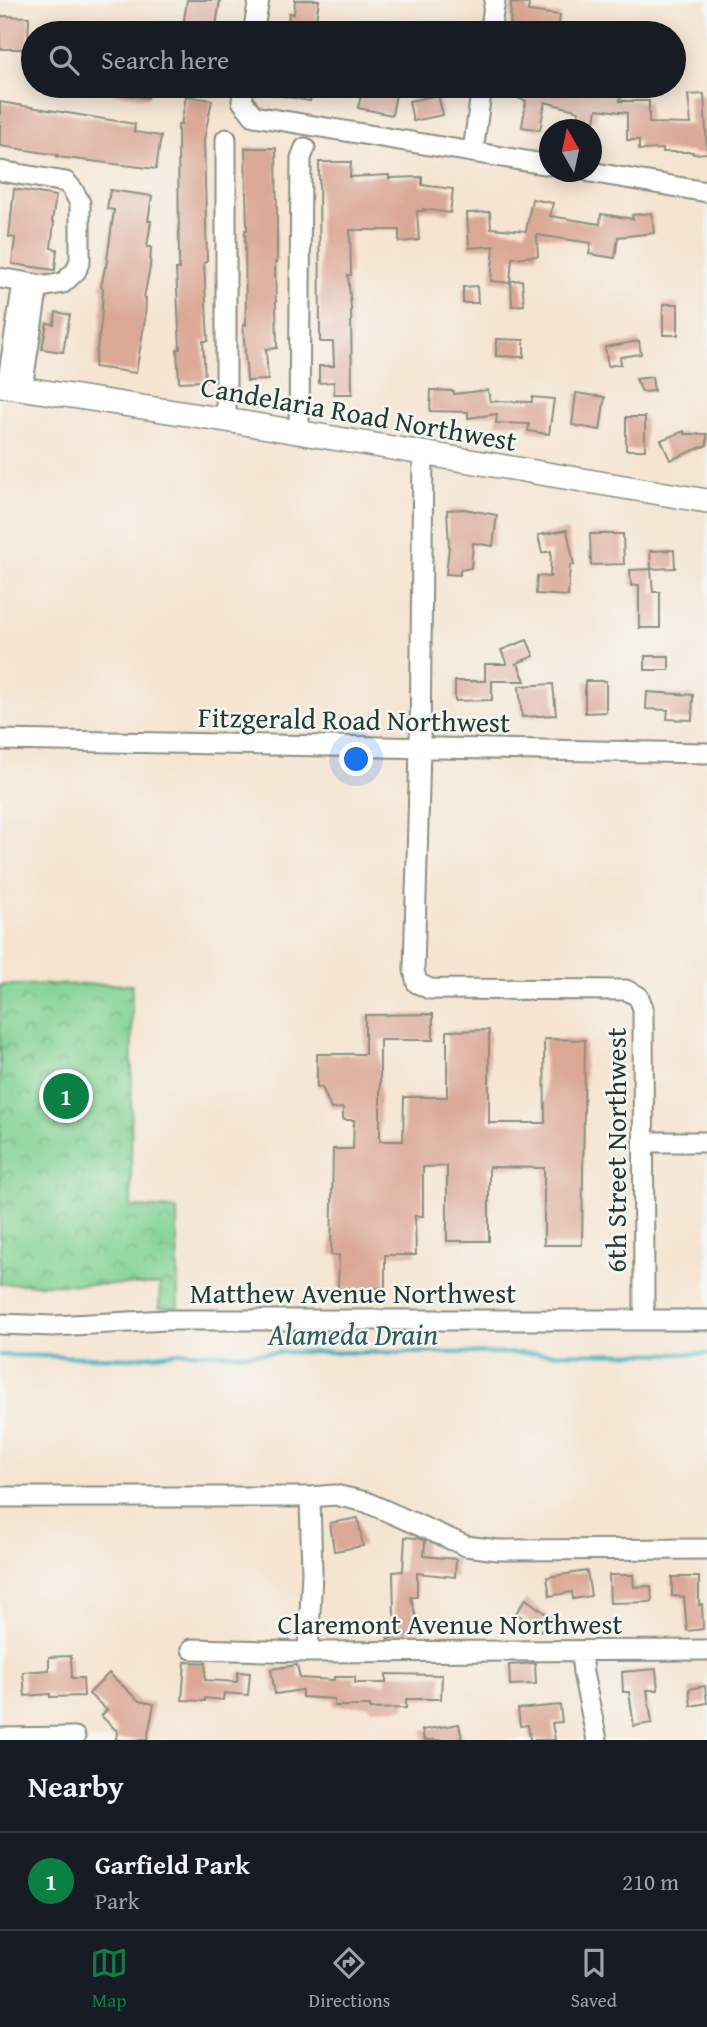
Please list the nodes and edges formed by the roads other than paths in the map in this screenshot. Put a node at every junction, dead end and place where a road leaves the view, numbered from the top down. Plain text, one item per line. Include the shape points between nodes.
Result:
1 (258, 0) edge
2 (495, 0) edge
3 (255, 21) edge
4 (492, 21) edge
5 (242, 98) edge
6 (480, 98) edge
7 (226, 139) dead end
8 (305, 148) dead end
9 (472, 151) junction
10 (539, 162) edge
11 (0, 171) edge
12 (602, 174) edge
13 (707, 192) edge
14 (0, 278) edge
15 (31, 284) junction
16 (9, 387) edge
17 (226, 421) junction
18 (299, 433) junction
19 (423, 454) junction
20 (707, 501) edge
21 (0, 740) edge
22 (420, 748) junction
23 (707, 753) edge
24 (644, 1142) junction
25 (707, 1142) edge
26 (644, 1306) dead end
27 (707, 1320) edge
28 (0, 1324) edge
29 (0, 1497) edge
30 (310, 1497) junction
31 (707, 1549) edge
32 (192, 1649) dead end
33 (707, 1650) edge
34 (581, 1651) junction
35 (308, 1652) junction
36 (75, 1737) dead end
37 (0, 1738) edge
38 (597, 1740) edge

1 - 3 street
2 - 4 street
5 - 9 street via 254,116
6 - 9 street
7 - 17 street
8 - 18 street via 301,158
9 - 10 street
11 - 15 street via 66,183 80,203 76,271 63,283
12 - 13 street
14 - 15 street
15 - 16 street
16 - 17 main road, Candelaria Road Northwest
17 - 18 main road, Candelaria Road Northwest
18 - 19 main road, Candelaria Road Northwest
19 - 20 main road, Candelaria Road Northwest
19 - 22 street
21 - 22 street, Fitzgerald Road Northwest
22 - 23 street, Fitzgerald Road Northwest
22 - 24 street, 6th Street Northwest via 417,983 430,989 625,990 638,996 643,1009
24 - 25 street
24 - 26 street, 6th Street Northwest
27 - 28 street, Matthew Avenue Northwest
29 - 30 street
30 - 31 street via 335,1495 366,1502 466,1546 499,1550
30 - 35 street
32 - 35 street, Claremont Avenue Northwest
33 - 34 street, Claremont Avenue Northwest
34 - 35 street, Claremont Avenue Northwest
34 - 38 street
36 - 37 street

